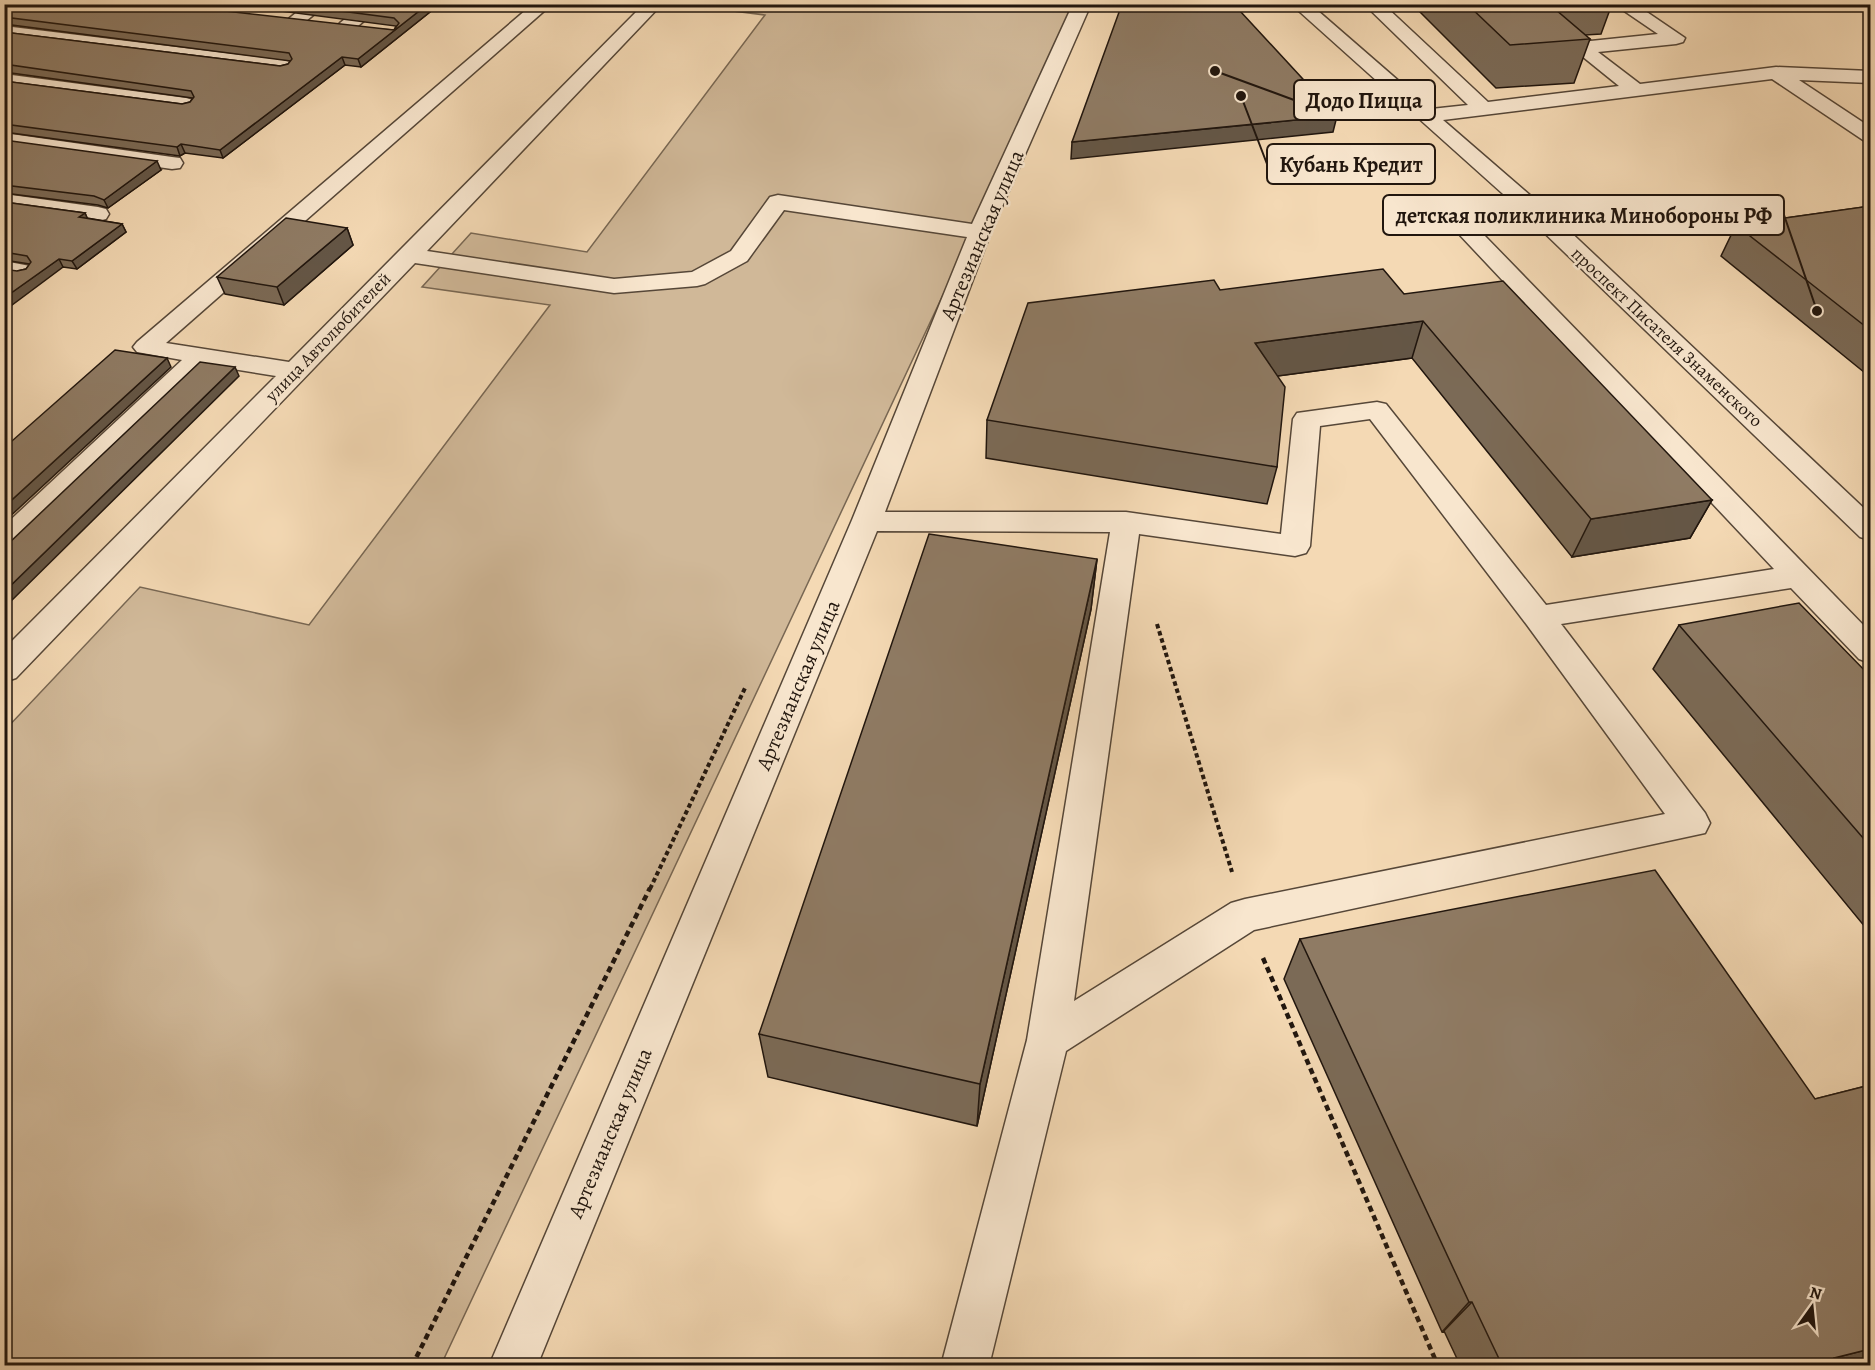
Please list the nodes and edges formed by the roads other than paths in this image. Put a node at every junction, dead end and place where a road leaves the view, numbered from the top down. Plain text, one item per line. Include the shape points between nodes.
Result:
1 (319, 4) edge
2 (376, 4) edge
3 (544, 4) edge
4 (654, 4) edge
5 (1082, 4) edge
6 (1299, 4) edge
7 (1372, 4) edge
8 (1622, 4) edge
9 (199, 9) edge
10 (230, 10) edge
11 (273, 18) edge
12 (295, 21) junction
13 (346, 27) junction
14 (368, 30) edge
15 (4, 31) edge
16 (282, 66) edge
17 (1776, 73) junction
18 (1870, 77) edge
19 (4, 80) edge
20 (1637, 91) junction
21 (186, 104) edge
22 (1484, 109) junction
23 (1425, 116) junction
24 (1870, 136) edge
25 (4, 139) edge
26 (172, 163) dead end
27 (4, 201) edge
28 (98, 214) dead end
29 (1538, 214) junction
30 (980, 232) junction
31 (407, 255) junction
32 (202, 356) junction
33 (296, 371) junction
34 (867, 520) junction
35 (1126, 522) junction
36 (1870, 530) edge
37 (4, 543) edge
38 (1798, 576) junction
39 (1538, 617) junction
40 (1870, 651) edge
41 (4, 670) edge
42 (1048, 1040) junction
43 (513, 1365) edge
44 (966, 1365) edge

1 - 12 street
2 - 13 street
3 - 32 street via 146,347
4 - 31 street, улица Автолюбителей
5 - 30 street, Артезианская улица
6 - 23 street, проспект Писателя Знаменского
7 - 22 street
8 - 20 street via 1676,38 1581,48
9 - 10 street
11 - 12 street
12 - 13 street
13 - 14 street
15 - 16 street
17 - 18 street
17 - 20 street
17 - 24 street
19 - 21 street
20 - 22 street
22 - 23 street
23 - 29 street, проспект Писателя Знаменского
25 - 26 street
27 - 28 street
29 - 36 street, проспект Писателя Знаменского
29 - 38 street via 1468,232
30 - 31 street via 778,202 739,256 698,279 614,286
30 - 34 street, Артезианская улица
31 - 33 street, улица Автолюбителей
32 - 33 street
32 - 37 street
33 - 41 street, улица Автолюбителей
34 - 35 street
34 - 43 street, Артезианская улица
35 - 39 street via 1295,546 1307,419 1377,410
35 - 42 street
38 - 39 street
38 - 40 street
39 - 42 street via 1692,823 1245,915
42 - 44 street

